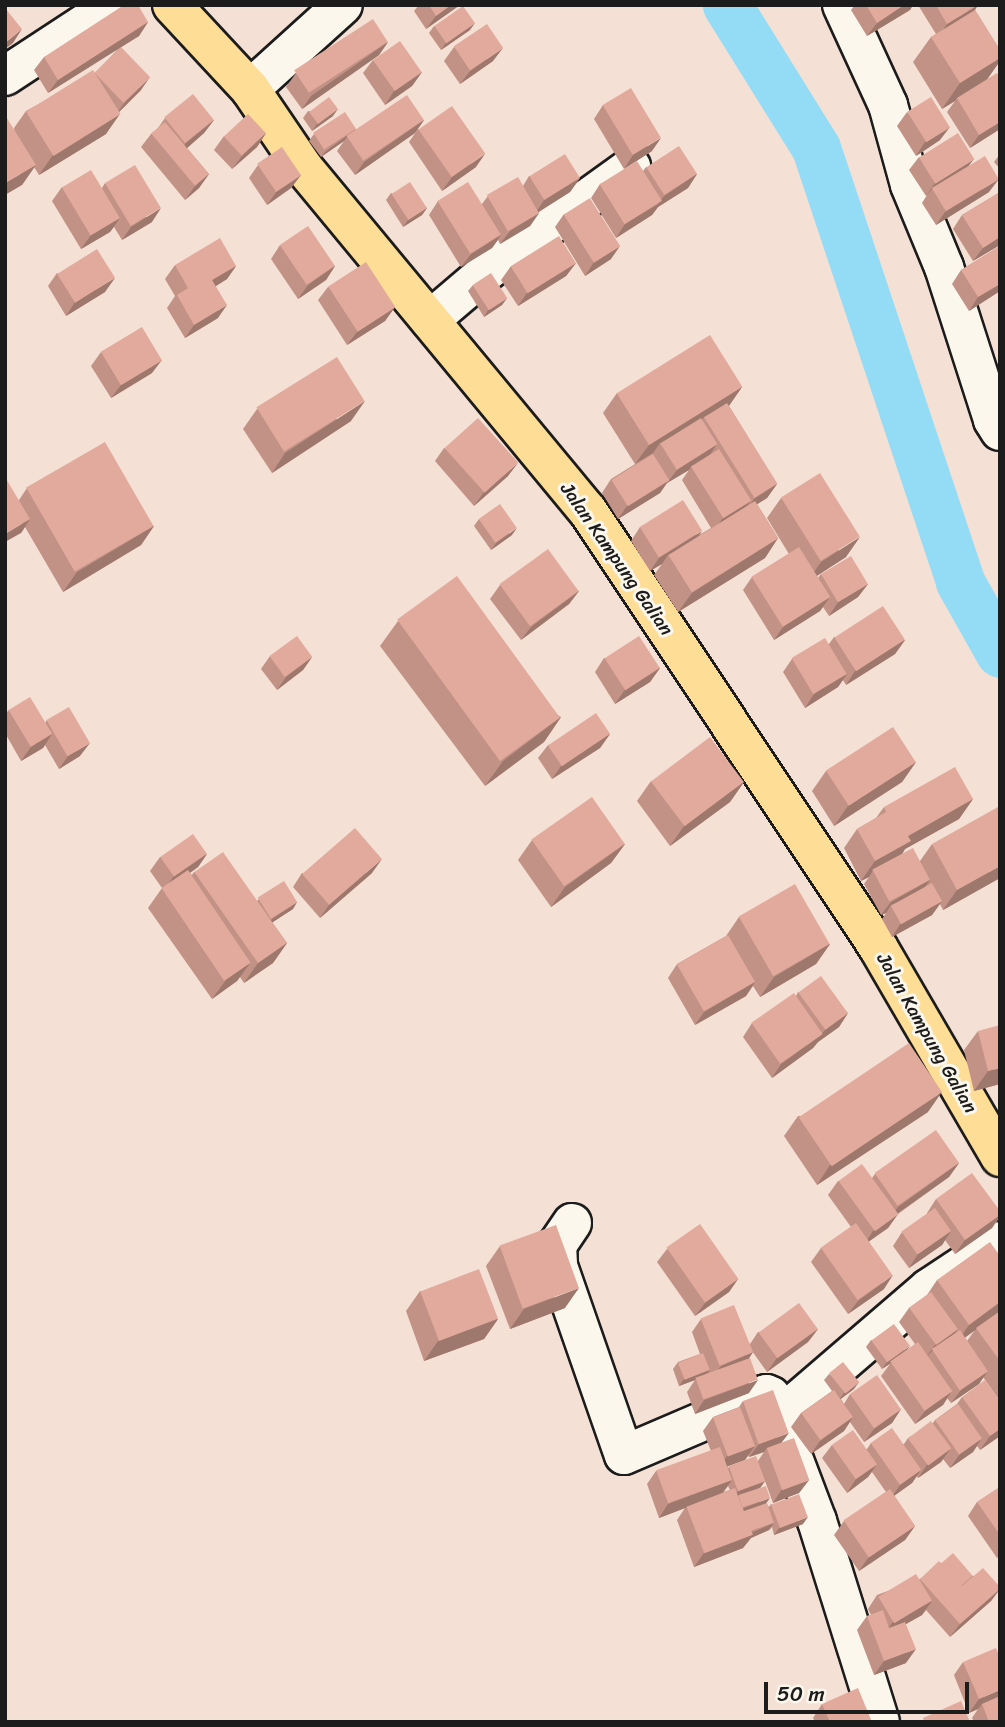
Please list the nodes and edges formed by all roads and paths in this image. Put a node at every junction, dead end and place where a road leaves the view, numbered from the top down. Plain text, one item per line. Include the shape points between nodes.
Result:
1 (113, 5) edge
2 (172, 5) edge
3 (343, 5) edge
4 (842, 5) edge
5 (5, 76) edge
6 (250, 89) junction
7 (631, 167) edge
8 (430, 320) junction
9 (997, 423) edge
10 (1000, 1157) edge
11 (572, 1223) dead end
12 (1000, 1241) edge
13 (778, 1418) junction
14 (880, 1722) edge

1 - 5 street
2 - 6 main road, Jalan Kampung Galian
3 - 6 street
4 - 9 street via 888,105 910,185 944,267
6 - 8 main road, Jalan Kampung Galian via 303,167
7 - 8 street via 491,268
8 - 10 main road, Jalan Kampung Galian via 588,511 878,947
11 - 13 street via 557,1245 558,1266 624,1455 766,1394 771,1396
12 - 13 street via 929,1288
13 - 14 street via 817,1521

